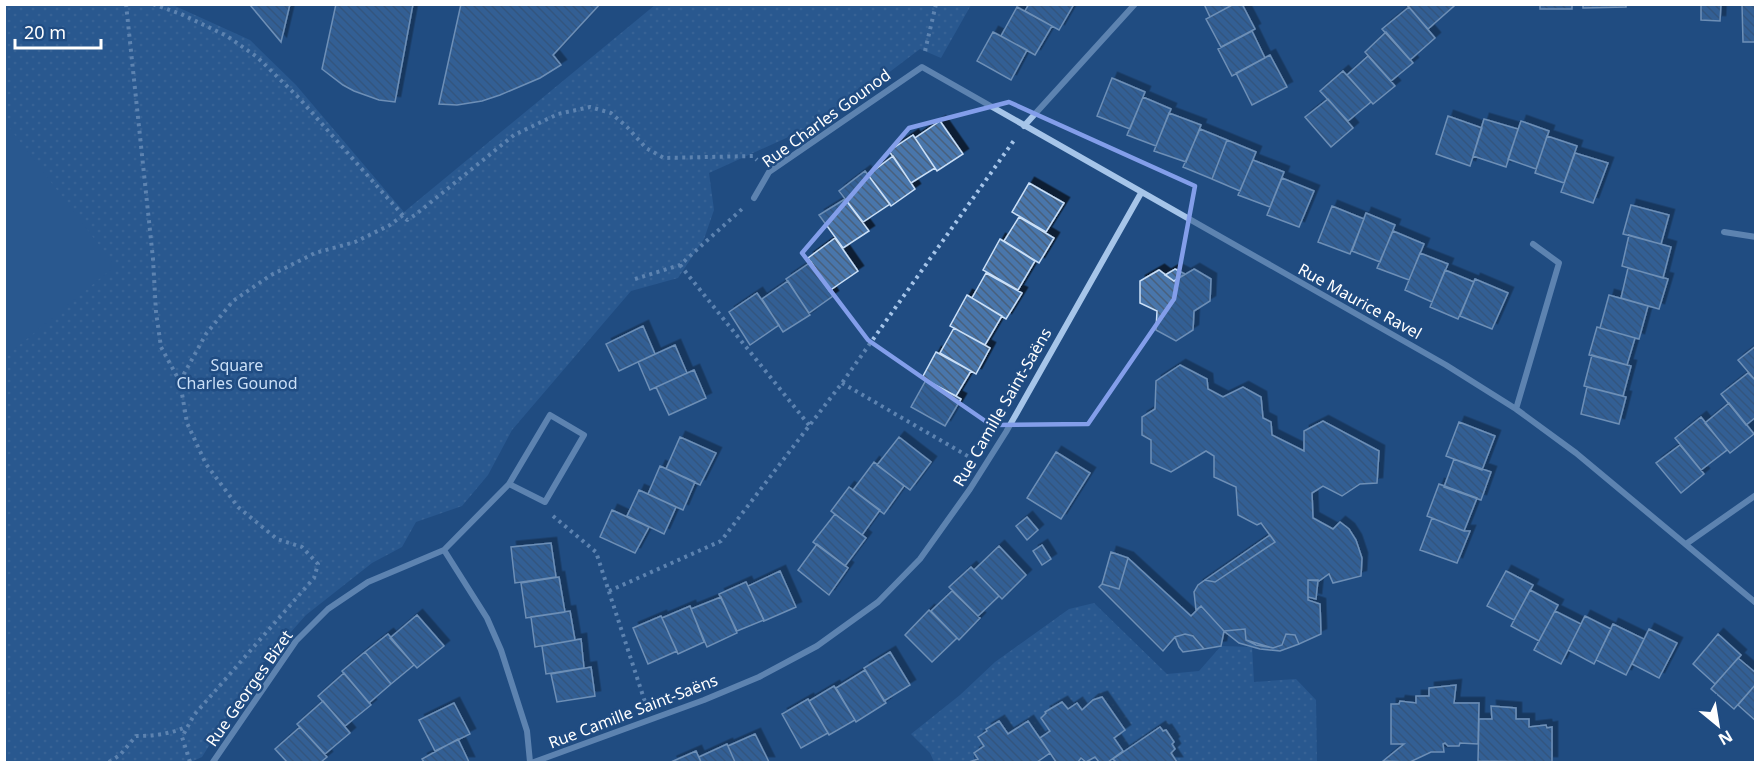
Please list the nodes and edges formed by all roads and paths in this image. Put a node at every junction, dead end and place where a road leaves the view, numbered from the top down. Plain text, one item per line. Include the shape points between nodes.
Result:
1 (126, 4) edge
2 (153, 4) edge
3 (936, 4) edge
4 (1135, 4) edge
5 (922, 67) junction
6 (1024, 126) junction
7 (769, 172) junction
8 (1141, 193) junction
9 (754, 198) joint
10 (403, 215) junction
11 (1724, 232) dead end
12 (1755, 237) edge
13 (1533, 244) dead end
14 (680, 265) junction
15 (635, 279) dead end
16 (180, 381) junction
17 (842, 383) junction
18 (1516, 409) junction
19 (809, 424) junction
20 (985, 466) junction
21 (509, 484) junction
22 (1755, 495) edge
23 (545, 502) junction
24 (1686, 544) junction
25 (444, 550) junction
26 (609, 591) junction
27 (1755, 603) edge
28 (651, 720) junction
29 (188, 727) junction
30 (109, 762) edge
31 (190, 762) edge
32 (213, 762) edge
33 (532, 762) edge

1 - 16 path via 161,347
2 - 10 path via 226,36 257,57 299,98
3 - 5 path
4 - 6 street
5 - 6 street, Rue Maurice Ravel
5 - 7 street, Rue Charles Gounod
6 - 8 street, Rue Maurice Ravel
6 - 17 path
7 - 9 street, Rue Charles Gounod
7 - 10 path via 753,156 664,158 646,148 611,113 590,107 529,126 415,215 407,220
8 - 18 street, Rue Maurice Ravel
8 - 20 street, Rue Camille Saint-Saëns
9 - 14 path
10 - 16 path via 356,242 315,254 271,275 233,301 206,333
11 - 12 street
13 - 18 street via 1559,263
14 - 15 path
14 - 19 path
16 - 29 path via 187,423 207,464 238,507 277,539 302,548 318,564 314,578 194,715
17 - 19 path
17 - 20 path
18 - 24 street, Rue Maurice Ravel
19 - 26 path via 722,541
20 - 28 street, Rue Camille Saint-Saëns via 920,559 879,602 817,646 759,677
21 - 23 street
21 - 23 street, Rue Georges Bizet via 550,415 584,435
21 - 25 street, Rue Georges Bizet
22 - 24 street
23 - 26 path via 554,518 596,552
24 - 27 street, Rue Maurice Ravel
25 - 32 street, Rue Georges Bizet via 368,582 328,609 296,641
25 - 33 street via 487,618 501,650 527,731
26 - 28 path
28 - 33 street, Rue Camille Saint-Saëns
29 - 30 path via 136,736
29 - 31 path via 182,737

